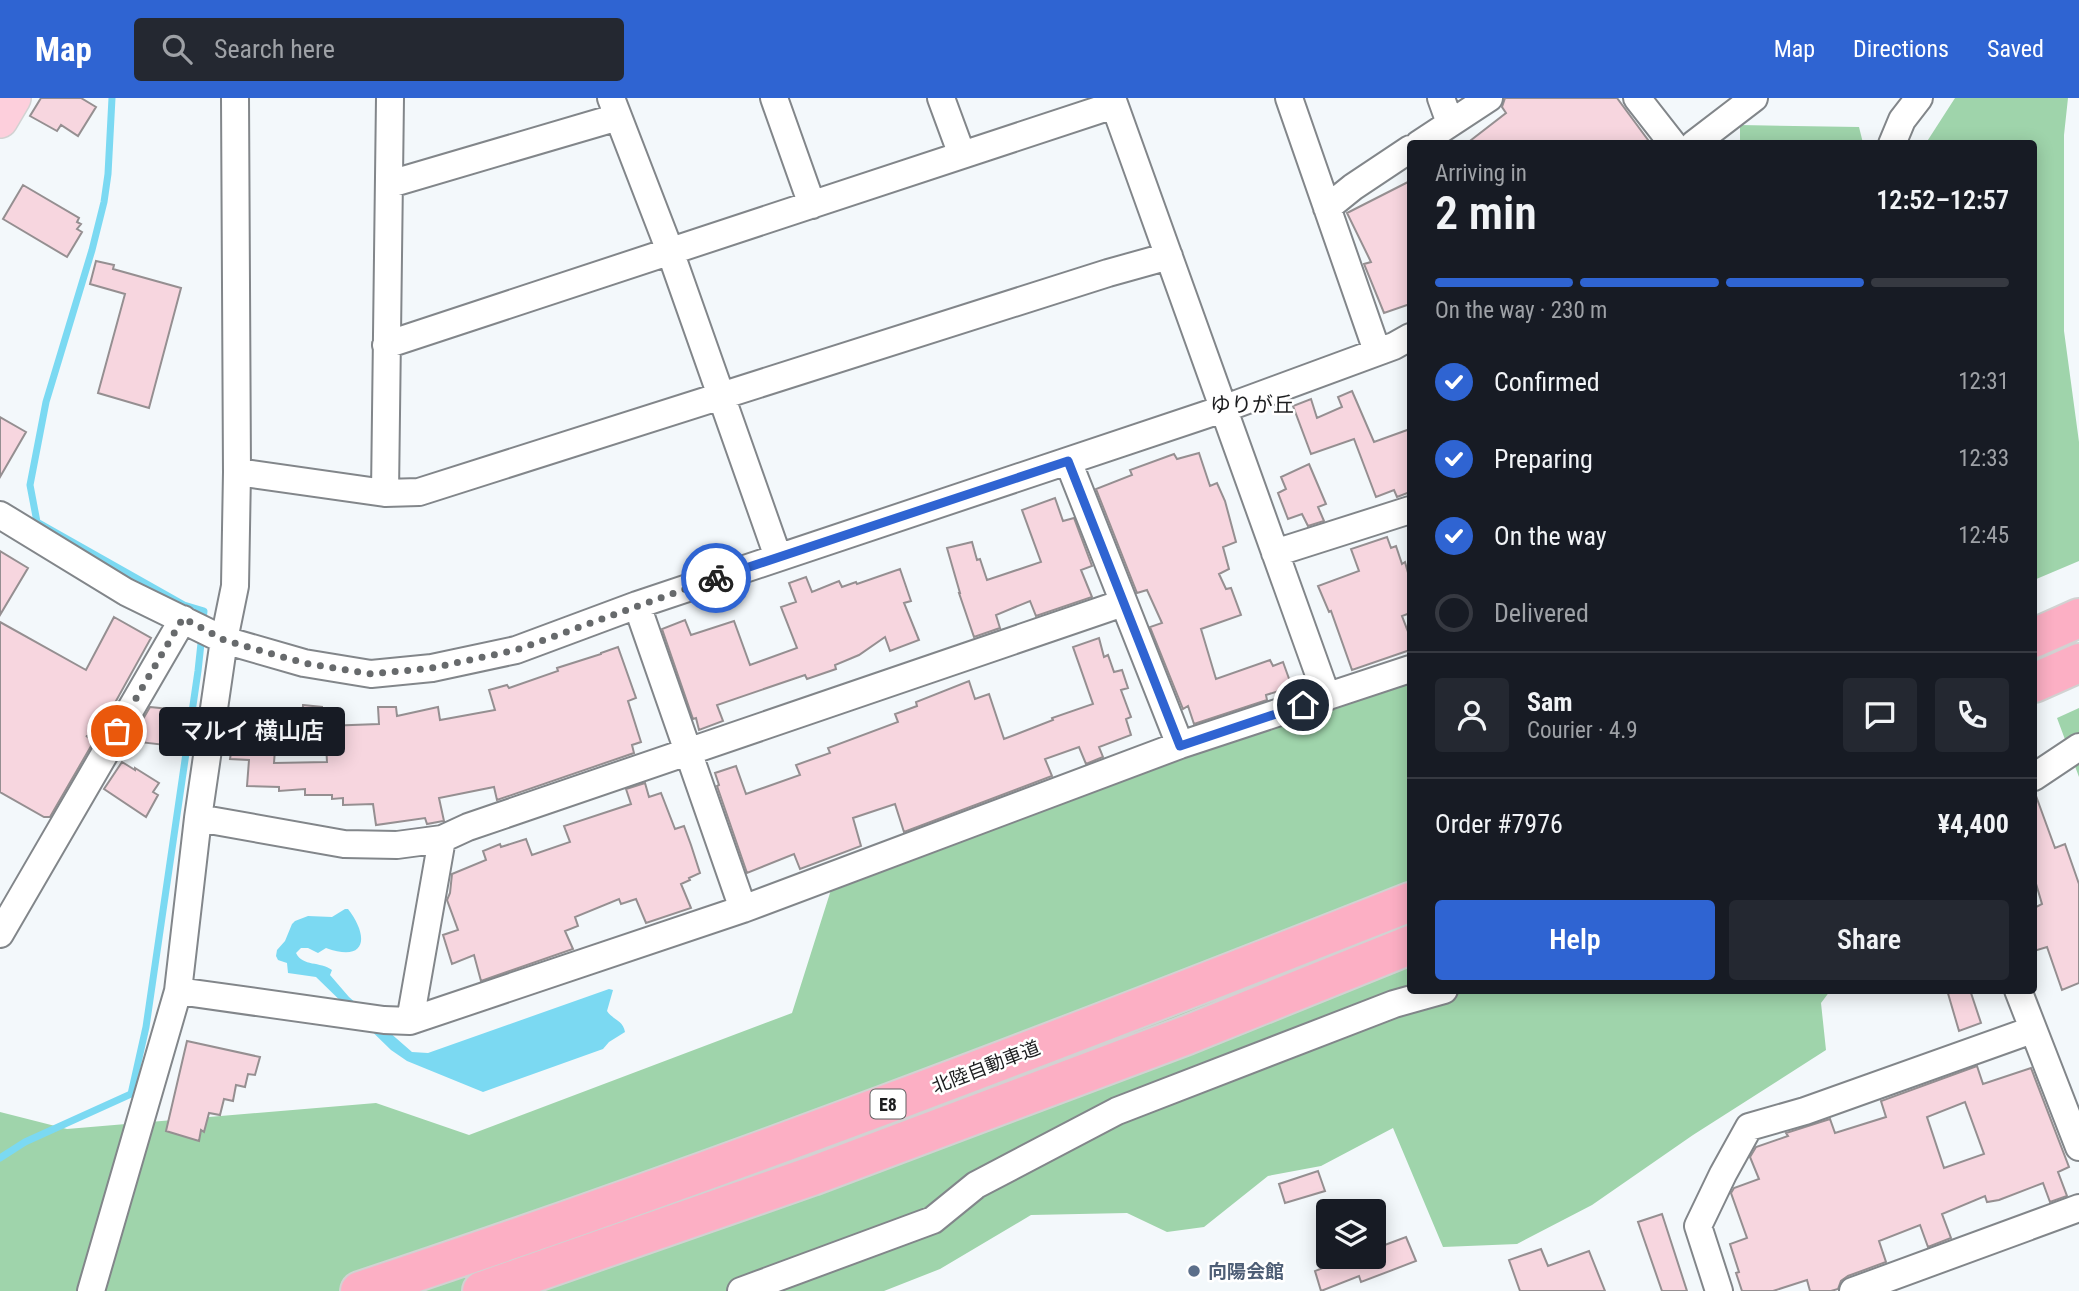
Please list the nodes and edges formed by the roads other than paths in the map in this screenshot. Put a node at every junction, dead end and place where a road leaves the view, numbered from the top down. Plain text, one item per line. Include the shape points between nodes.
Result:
1 (13, 98) edge
2 (235, 98) edge
3 (390, 98) edge
4 (774, 98) edge
5 (941, 98) edge
6 (1289, 98) edge
7 (1441, 98) edge
8 (1489, 98) edge
9 (1637, 98) edge
10 (1754, 98) edge
11 (1919, 98) edge
12 (1113, 102) edge
13 (615, 107) edge
14 (0, 120) edge
15 (1450, 123) junction
16 (1425, 140) edge
17 (1670, 140) edge
18 (1699, 140) edge
19 (1894, 140) edge
20 (1407, 151) edge
21 (962, 155) junction
22 (390, 184) junction
23 (812, 205) junction
24 (1327, 208) junction
25 (670, 251) junction
26 (1169, 256) junction
27 (1407, 339) edge
28 (386, 345) junction
29 (1377, 351) junction
30 (722, 397) junction
31 (1223, 410) junction
32 (1068, 461) junction
33 (237, 472) junction
34 (385, 493) junction
35 (0, 515) edge
36 (1407, 519) edge
37 (1275, 553) junction
38 (778, 557) junction
39 (1123, 603) junction
40 (637, 605) junction
41 (2079, 618) edge
42 (186, 620) junction
43 (2037, 637) edge
44 (221, 639) junction
45 (2079, 663) edge
46 (1407, 670) edge
47 (2037, 682) edge
48 (1327, 697) junction
49 (1180, 746) junction
50 (2079, 747) edge
51 (687, 753) junction
52 (2037, 775) edge
53 (198, 818) junction
54 (442, 839) junction
55 (1407, 903) edge
56 (743, 909) junction
57 (0, 934) edge
58 (1407, 947) edge
59 (178, 991) junction
60 (1430, 994) edge
61 (2019, 994) edge
62 (410, 1021) junction
63 (2032, 1030) junction
64 (2079, 1147) edge
65 (2079, 1208) edge
66 (91, 1291) edge
67 (360, 1291) edge
68 (482, 1291) edge
69 (741, 1291) edge
70 (1720, 1291) edge
71 (1853, 1291) edge

1 - 14 main road
2 - 33 street
3 - 22 street
4 - 23 street
5 - 21 street
6 - 24 street
7 - 15 street
8 - 15 street
9 - 17 street
10 - 18 street
11 - 19 street
12 - 21 street
12 - 26 street
13 - 22 street
13 - 25 street
15 - 16 street
20 - 24 street
21 - 23 street
22 - 28 street
23 - 25 street
24 - 29 street
25 - 28 street
25 - 30 street
26 - 30 street
26 - 31 street
27 - 29 street
28 - 34 street
29 - 31 street
30 - 34 street via 419,492
30 - 38 street
31 - 32 street
31 - 37 street
32 - 38 street
32 - 39 street
33 - 34 street
33 - 44 street via 235,586
35 - 42 street via 126,593
36 - 37 street
37 - 48 street
38 - 40 street
39 - 49 street
39 - 51 street
40 - 44 street via 516,650 432,668 371,674 304,663
40 - 51 street
41 - 43 highway
42 - 44 street
42 - 57 street
44 - 53 street
45 - 47 highway
46 - 48 street
48 - 49 street
49 - 56 street
50 - 52 street
51 - 54 street
51 - 56 street
53 - 54 street via 344,844 397,845
53 - 59 street
54 - 62 street
55 - 67 highway, 北陸自動車道 / E8 via 813,1132
56 - 62 street
58 - 68 highway, 北陸自動車道 / E8 via 812,1176
59 - 62 street
59 - 66 street
60 - 69 street via 1117,1111 976,1185 933,1220
61 - 63 street
63 - 64 street
63 - 70 street via 1749,1128 1698,1226
65 - 71 street

